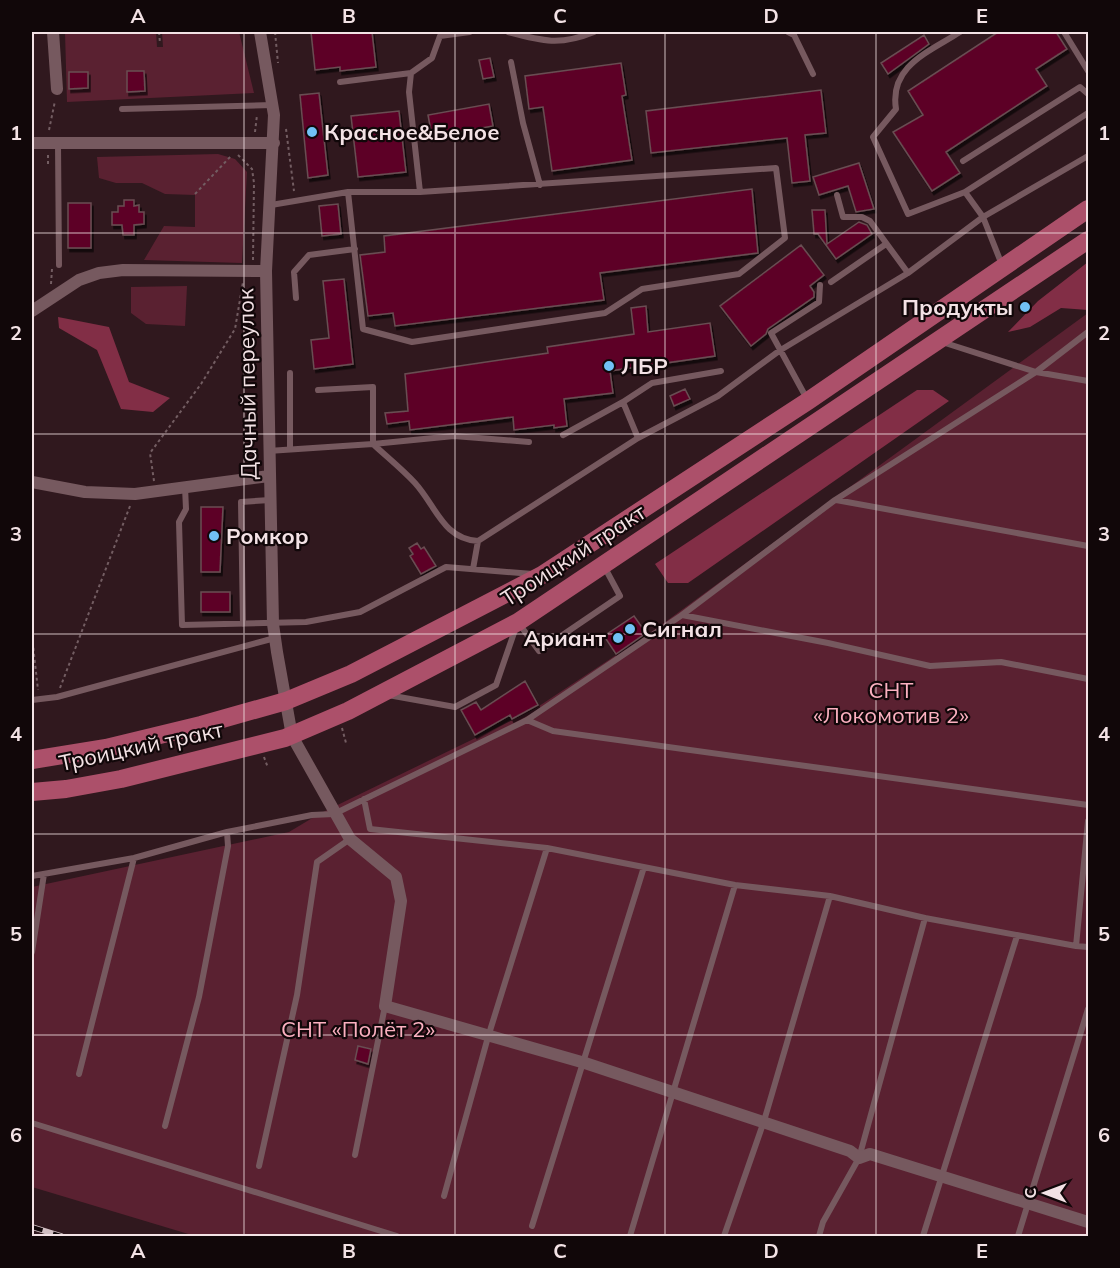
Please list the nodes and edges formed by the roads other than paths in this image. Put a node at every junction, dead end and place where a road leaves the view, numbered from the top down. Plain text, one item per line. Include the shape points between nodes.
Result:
1 (54, 32) edge
2 (260, 32) edge
3 (470, 32) edge
4 (508, 32) edge
5 (594, 32) edge
6 (788, 32) edge
7 (960, 32) edge
8 (1064, 32) edge
9 (511, 62) dead end
10 (1089, 71) edge
11 (411, 73) junction
12 (813, 74) dead end
13 (340, 82) dead end
14 (1087, 91) edge
15 (56, 94) road end
16 (273, 105) junction
17 (122, 109) dead end
18 (1089, 113) edge
19 (32, 142) edge
20 (274, 143) junction
21 (54, 145) junction
22 (1089, 156) edge
23 (963, 161) dead end
24 (540, 185) junction
25 (348, 192) junction
26 (420, 192) junction
27 (965, 192) junction
28 (837, 195) dead end
29 (271, 205) junction
30 (1089, 209) edge
31 (983, 217) junction
32 (1089, 240) edge
33 (886, 244) junction
34 (355, 249) junction
35 (59, 265) dead end
36 (1003, 266) junction
37 (266, 271) junction
38 (908, 273) junction
39 (831, 282) dead end
40 (819, 285) dead end
41 (296, 298) dead end
42 (32, 310) edge
43 (1089, 332) edge
44 (938, 341) junction
45 (779, 351) junction
46 (721, 371) dead end
47 (1036, 372) junction
48 (290, 373) dead end
49 (1089, 381) edge
50 (318, 390) dead end
51 (808, 401) junction
52 (623, 402) junction
53 (563, 435) dead end
54 (638, 438) junction
55 (529, 442) dead end
56 (373, 444) junction
57 (290, 449) junction
58 (268, 451) junction
59 (269, 476) junction
60 (32, 482) edge
61 (185, 486) junction
62 (270, 500) junction
63 (835, 500) junction
64 (478, 541) junction
65 (1089, 546) edge
66 (603, 564) junction
67 (473, 569) junction
68 (542, 575) junction
69 (681, 615) junction
70 (518, 622) junction
71 (243, 624) junction
72 (273, 624) junction
73 (275, 638) junction
74 (1089, 679) edge
75 (381, 693) junction
76 (35, 700) edge
77 (286, 701) junction
78 (527, 720) junction
79 (292, 736) junction
80 (32, 760) edge
81 (32, 792) edge
82 (364, 799) junction
83 (1089, 805) edge
84 (334, 814) junction
85 (1089, 821) edge
86 (227, 832) junction
87 (350, 839) junction
88 (547, 848) junction
89 (134, 858) junction
90 (644, 867) junction
91 (44, 874) junction
92 (32, 876) edge
93 (735, 885) junction
94 (830, 896) junction
95 (925, 918) junction
96 (1017, 936) junction
97 (1076, 946) junction
98 (1089, 947) edge
99 (32, 952) edge
100 (386, 1006) junction
101 (1089, 1009) edge
102 (488, 1037) junction
103 (585, 1063) junction
104 (79, 1074) dead end
105 (672, 1092) junction
106 (764, 1121) junction
107 (32, 1123) edge
108 (165, 1126) dead end
109 (355, 1155) dead end
110 (859, 1158) junction
111 (259, 1166) dead end
112 (942, 1175) junction
113 (444, 1196) dead end
114 (1029, 1203) junction
115 (1089, 1222) edge
116 (532, 1226) dead end
117 (397, 1236) edge
118 (630, 1236) edge
119 (724, 1236) edge
120 (819, 1236) edge
121 (923, 1236) edge
122 (1018, 1236) edge

1 - 15 street
2 - 16 street, Дачный переулок
3 - 11 lane via 440,36 432,58
4 - 5 lane via 543,42 573,41
6 - 12 lane via 794,35
7 - 27 lane via 904,69 895,86 896,109 873,137 909,214
8 - 10 lane
9 - 24 lane
11 - 13 lane
11 - 26 lane via 409,92
14 - 23 lane via 1080,87
16 - 17 lane
16 - 20 street, Дачный переулок
18 - 27 lane
19 - 21 street
20 - 21 street
20 - 29 street, Дачный переулок
21 - 35 lane
22 - 31 lane
24 - 26 lane
24 - 34 lane via 776,168 785,238 739,274 642,289 605,313 411,342 363,329
25 - 26 lane
25 - 29 lane
25 - 34 lane
27 - 31 lane
28 - 33 lane via 843,217 870,221
29 - 37 street, Дачный переулок
30 - 36 main road, Троицкий тракт
31 - 36 lane
31 - 38 lane
32 - 44 main road, Троицкий тракт
33 - 38 lane
33 - 39 lane
34 - 41 lane via 309,255 294,272
36 - 51 main road, Троицкий тракт
37 - 42 street via 99,273 79,279
37 - 58 street, Дачный переулок
38 - 45 lane
40 - 45 lane via 819,302 771,333
43 - 47 lane
44 - 47 lane
44 - 66 main road, Троицкий тракт
45 - 51 lane
45 - 54 lane via 718,396
46 - 52 lane via 652,382
47 - 49 lane
47 - 63 lane
48 - 57 lane
50 - 56 lane via 374,387
51 - 68 main road, Троицкий тракт
52 - 53 lane
52 - 54 lane
54 - 64 lane
55 - 56 lane via 454,436
56 - 57 lane
56 - 64 lane via 416,483 449,530 462,540
57 - 58 lane
58 - 59 street, Дачный переулок
59 - 61 street
59 - 62 street, Дачный переулок
60 - 61 street via 85,492 135,494
61 - 71 lane via 186,509 179,522 182,625
62 - 71 lane via 241,502
62 - 72 street, Дачный переулок
63 - 65 lane
63 - 69 lane
64 - 67 lane
66 - 70 main road, Троицкий тракт
66 - 70 lane via 620,596 539,651
67 - 68 lane
67 - 72 lane via 446,567 360,612
68 - 77 main road, Троицкий тракт via 351,674
69 - 74 lane via 930,666 1000,662
69 - 78 lane
70 - 75 main road, Троицкий тракт
70 - 75 lane via 496,685 455,706
71 - 72 lane
72 - 73 street, Дачный переулок
73 - 76 lane
73 - 77 street, Дачный переулок
75 - 79 main road, Троицкий тракт
77 - 79 street, Дачный переулок
77 - 80 main road, Троицкий тракт via 106,748
78 - 82 lane
78 - 83 lane via 553,731
79 - 81 main road, Троицкий тракт via 121,779
79 - 84 street, Дачный переулок
82 - 84 lane
82 - 88 lane via 370,829
84 - 86 lane
84 - 87 street, Дачный переулок
85 - 97 lane
86 - 89 lane
86 - 108 lane via 228,846 199,996
87 - 100 street, Дачный переулок via 390,870 400,889
87 - 111 lane via 317,862 297,994
88 - 90 lane
88 - 102 lane
89 - 91 lane
89 - 104 lane
90 - 93 lane
90 - 103 lane
91 - 92 lane
91 - 99 lane
93 - 94 lane
93 - 105 lane
94 - 95 lane
94 - 106 lane
95 - 96 lane
95 - 110 lane
96 - 97 lane
96 - 112 lane
97 - 98 lane
100 - 102 street
100 - 109 lane
101 - 114 lane
102 - 103 street
102 - 113 lane
103 - 105 street
103 - 116 lane
105 - 106 street
105 - 118 lane
106 - 110 street via 850,1151
106 - 119 lane
107 - 117 lane
110 - 112 street via 870,1154
110 - 120 lane
112 - 114 street
112 - 121 lane
114 - 115 street
114 - 122 lane

